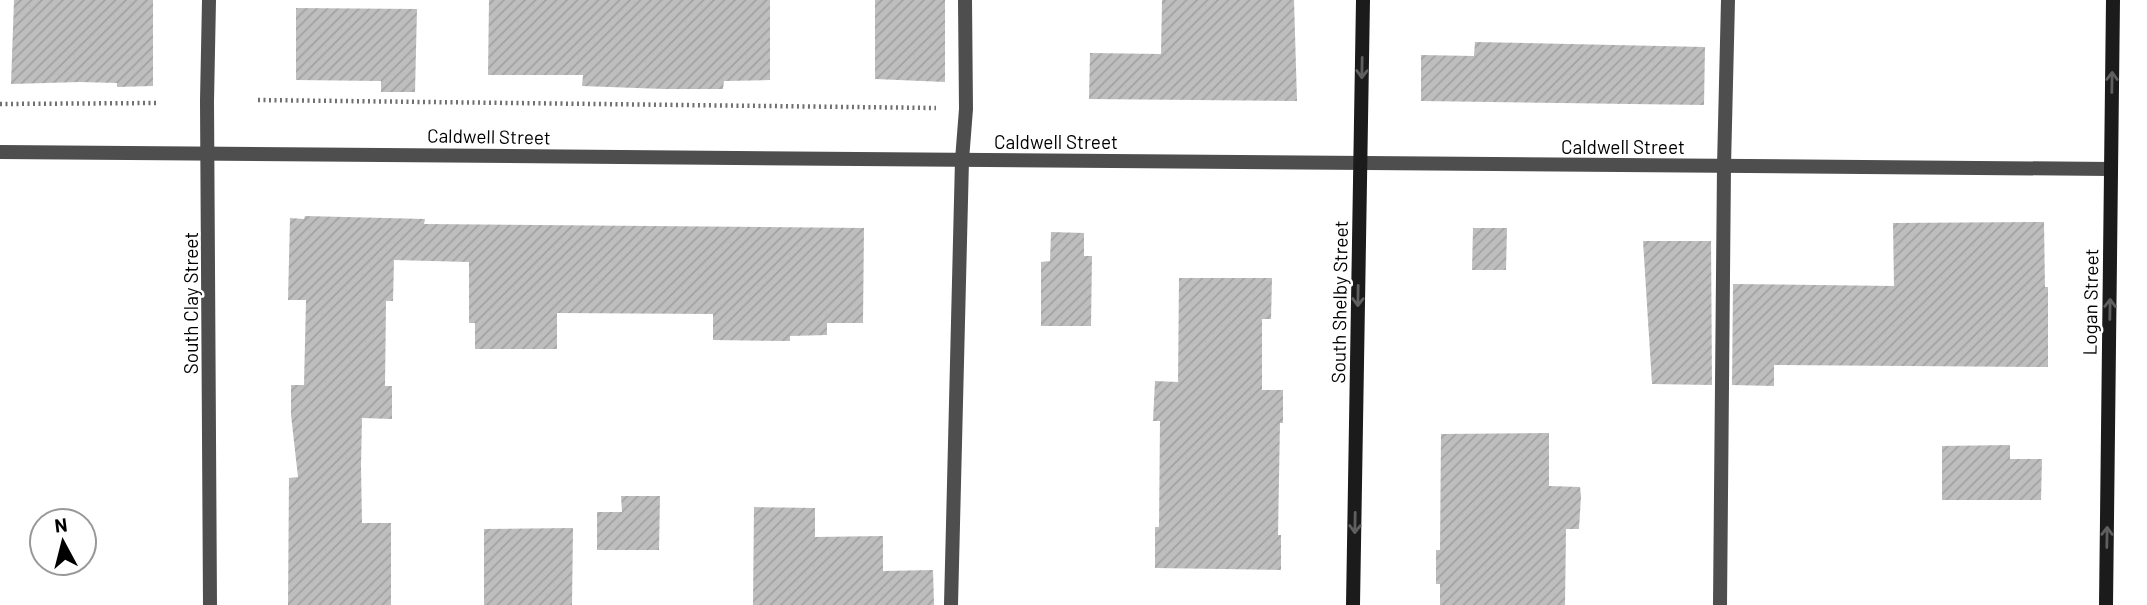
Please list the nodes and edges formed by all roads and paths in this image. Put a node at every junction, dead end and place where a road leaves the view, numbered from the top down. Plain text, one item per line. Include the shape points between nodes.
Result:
1 (209, 0) edge
2 (965, 0) edge
3 (1363, 0) edge
4 (1728, 0) edge
5 (2113, 0) edge
6 (258, 100) dead end
7 (156, 103) dead end
8 (0, 104) edge
9 (966, 109) junction
10 (0, 152) edge
11 (207, 152) junction
12 (962, 160) junction
13 (1362, 163) junction
14 (1724, 166) junction
15 (2111, 169) junction
16 (210, 605) edge
17 (951, 605) edge
18 (1353, 605) edge
19 (1720, 605) edge
20 (2106, 605) edge

1 - 11 street, South Clay Street
2 - 9 street
3 -> 13 main road, South Shelby Street
4 - 14 street
15 -> 5 main road, Logan Street
6 - 9 path
7 - 8 path
9 - 12 street
10 - 11 street, Caldwell Street
11 - 12 street, Caldwell Street
11 - 16 street, South Clay Street
12 - 13 street, Caldwell Street
12 - 17 street
13 - 14 street, Caldwell Street
13 -> 18 main road, South Shelby Street
14 - 15 street, Caldwell Street
14 - 19 street
20 -> 15 main road, Logan Street

